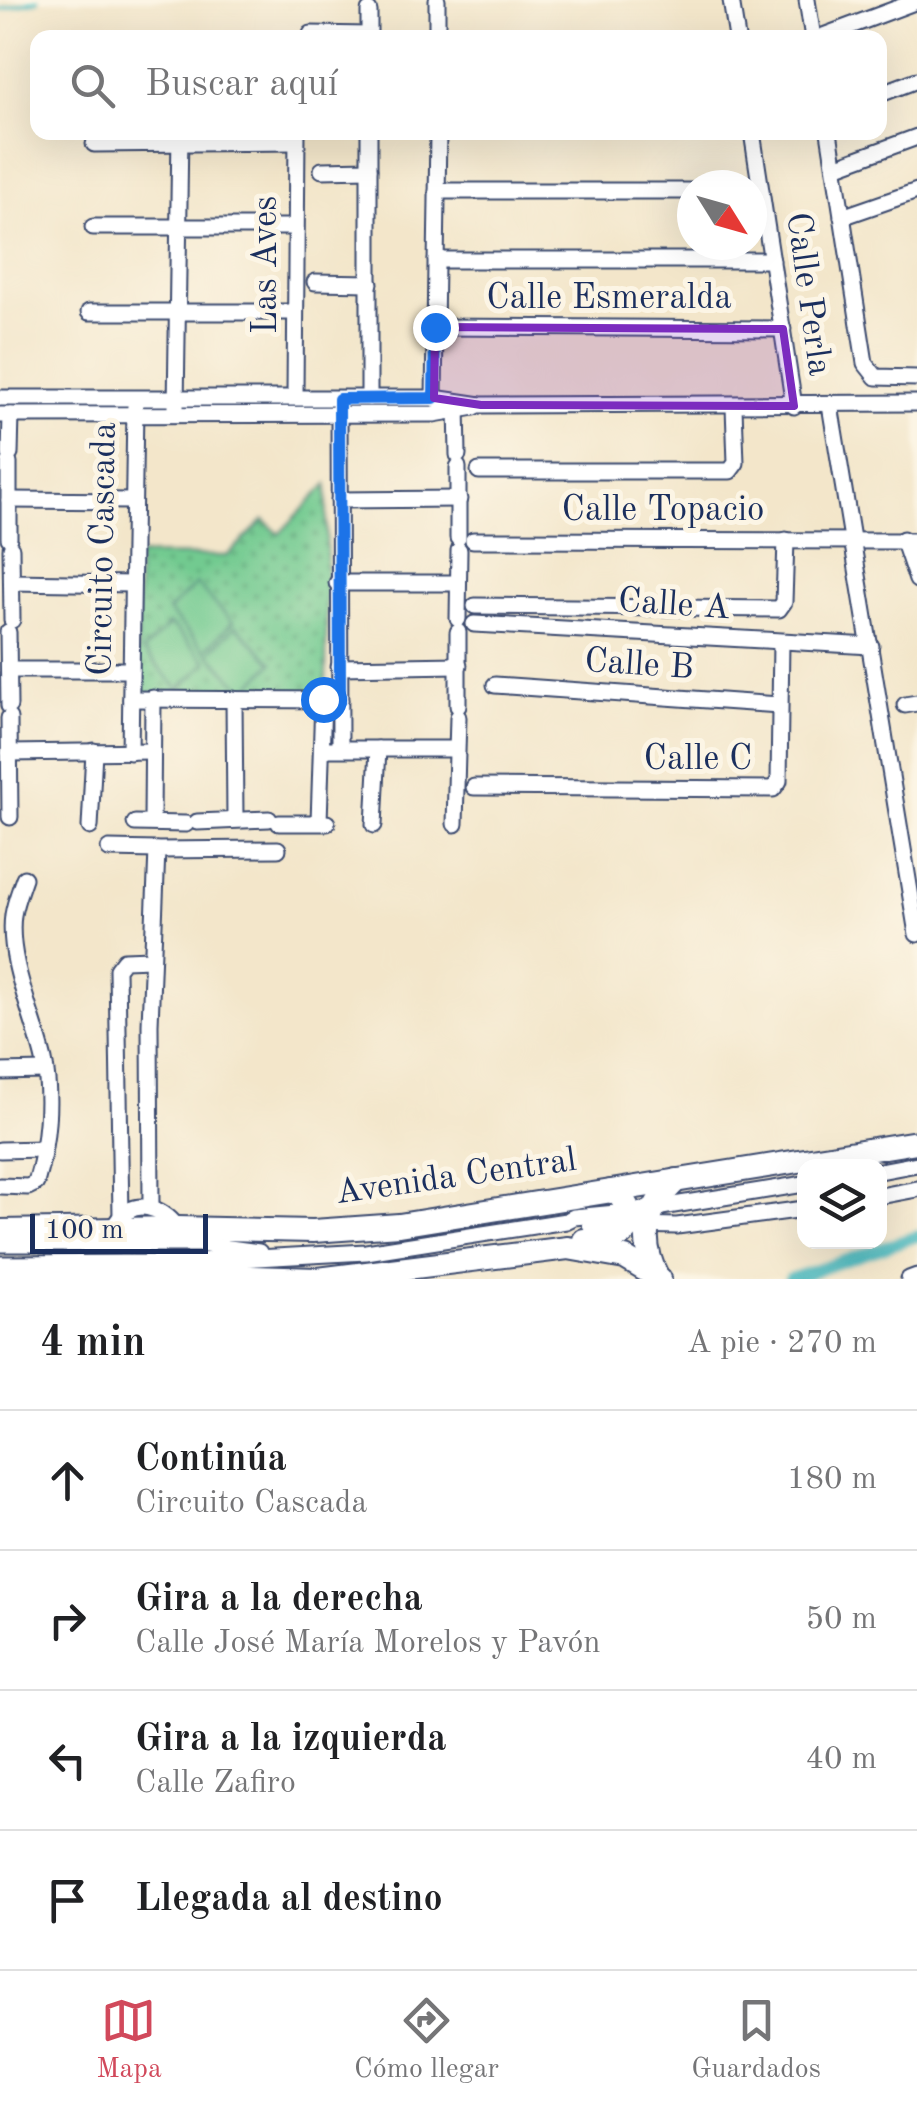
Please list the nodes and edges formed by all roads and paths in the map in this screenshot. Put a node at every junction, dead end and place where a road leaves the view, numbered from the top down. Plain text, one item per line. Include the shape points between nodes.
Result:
1 (437, 0) edge
2 (731, 0) edge
3 (806, 0) edge
4 (917, 1) edge
5 (884, 6) edge
6 (370, 10) dead end
7 (370, 30) edge
8 (437, 30) edge
9 (736, 30) edge
10 (814, 30) edge
11 (833, 30) edge
12 (917, 80) edge
13 (887, 91) edge
14 (917, 137) edge
15 (127, 140) edge
16 (180, 140) edge
17 (296, 140) edge
18 (370, 140) edge
19 (438, 140) edge
20 (753, 140) edge
21 (830, 140) edge
22 (94, 144) dead end
23 (835, 167) junction
24 (370, 169) junction
25 (322, 170) dead end
26 (756, 170) edge
27 (917, 190) edge
28 (677, 191) edge
29 (437, 192) junction
30 (842, 217) junction
31 (93, 226) dead end
32 (295, 227) junction
33 (177, 229) junction
34 (767, 235) edge
35 (436, 260) junction
36 (772, 260) junction
37 (316, 282) dead end
38 (370, 283) junction
39 (176, 311) junction
40 (89, 312) dead end
41 (295, 312) junction
42 (435, 327) junction
43 (783, 329) junction
44 (917, 378) edge
45 (296, 397) junction
46 (0, 398) edge
47 (369, 398) junction
48 (434, 398) junction
49 (917, 404) edge
50 (830, 405) junction
51 (339, 406) junction
52 (457, 406) junction
53 (794, 406) junction
54 (135, 407) junction
55 (176, 407) junction
56 (734, 407) junction
57 (6, 415) edge
58 (480, 470) dead end
59 (459, 498) junction
60 (10, 500) junction
61 (339, 500) junction
62 (133, 501) junction
63 (786, 540) junction
64 (853, 540) junction
65 (910, 540) edge
66 (463, 543) junction
67 (917, 580) edge
68 (12, 582) junction
69 (338, 582) junction
70 (458, 583) junction
71 (132, 584) junction
72 (549, 605) junction
73 (475, 606) dead end
74 (474, 624) dead end
75 (548, 628) junction
76 (780, 642) junction
77 (870, 646) junction
78 (340, 666) junction
79 (458, 666) junction
80 (9, 670) junction
81 (131, 670) junction
82 (495, 685) dead end
83 (152, 698) junction
84 (130, 699) junction
85 (234, 699) junction
86 (331, 699) junction
87 (779, 705) junction
88 (340, 748) junction
89 (322, 749) junction
90 (378, 749) junction
91 (456, 749) junction
92 (152, 751) junction
93 (94, 752) junction
94 (130, 752) junction
95 (9, 754) junction
96 (474, 787) dead end
97 (10, 817) dead end
98 (236, 819) junction
99 (152, 822) junction
100 (135, 823) dead end
101 (455, 824) dead end
102 (374, 825) dead end
103 (90, 827) dead end
104 (109, 849) dead end
105 (157, 850) junction
106 (278, 850) dead end
107 (24, 878) dead end
108 (7, 916) edge
109 (917, 934) edge
110 (152, 959) junction
111 (150, 1024) junction
112 (119, 1026) junction
113 (45, 1071) junction
114 (0, 1072) edge
115 (150, 1098) junction
116 (120, 1101) junction
117 (917, 1142) edge
118 (42, 1149) junction
119 (0, 1150) edge
120 (917, 1164) edge
121 (887, 1170) edge
122 (677, 1180) junction
123 (797, 1185) edge
124 (0, 1186) edge
125 (917, 1189) edge
126 (612, 1191) junction
127 (887, 1195) edge
128 (151, 1207) junction
129 (797, 1210) edge
130 (640, 1218) junction
131 (117, 1222) junction
132 (178, 1228) junction
133 (0, 1230) edge
134 (0, 1244) edge
135 (568, 1248) junction
136 (278, 1256) junction
137 (0, 1264) edge
138 (917, 1276) edge
139 (0, 1278) edge
140 (659, 1278) edge
141 (909, 1279) edge

1 - 8 street
2 - 9 street
3 - 10 street
4 - 5 street
5 - 11 street
6 - 7 street
12 - 13 street
14 - 23 street
15 - 22 street
16 - 33 street
17 - 32 street, Las Aves
18 - 24 street
19 - 29 street
20 - 26 street, Calle Perla
21 - 23 street
23 - 30 street
24 - 25 street
24 - 38 street
27 - 30 street
28 - 29 street
29 - 35 street
30 - 44 street via 865,363 881,378
31 - 33 street
32 - 33 street
32 - 41 street, Las Aves
33 - 39 street
34 - 36 street, Calle Perla
35 - 36 street
35 - 42 street
36 - 43 street, Calle Perla
37 - 38 street
38 - 47 street
39 - 40 street
39 - 41 street
39 - 55 street
41 - 45 street, Las Aves
42 - 43 street, Calle Esmeralda
42 - 48 street
43 - 53 street, Calle Perla
45 - 51 street
45 - 55 street
46 - 54 street
47 - 48 street
47 - 51 street
48 - 52 street
49 - 50 street
50 - 53 street
50 - 64 street
51 - 52 street
51 - 55 street
51 - 61 street
52 - 56 street
52 - 59 street
53 - 56 street
54 - 55 street
54 - 57 street
54 - 62 street, Circuito Cascada
56 - 58 street via 736,463 730,471
57 - 60 street
59 - 61 street
59 - 66 street
60 - 62 street
60 - 68 street
61 - 69 street
62 - 71 street, Circuito Cascada
63 - 64 street, Calle Topacio
63 - 66 street, Calle Topacio
63 - 72 street via 784,602 778,610
64 - 65 street, Calle Topacio
64 - 77 street
65 - 67 street
66 - 70 street
68 - 71 street
68 - 80 street
69 - 70 street
69 - 78 street
70 - 79 street
71 - 81 street, Circuito Cascada
72 - 73 street
72 - 75 street
74 - 75 street, Calle A
75 - 76 street, Calle A
76 - 77 street, Calle A
76 - 87 street, Calle C
77 - 109 street
78 - 79 street
78 - 86 street
79 - 91 street
80 - 81 street
80 - 95 street
81 - 84 street, Circuito Cascada
82 - 87 street, Calle B
83 - 84 street, Circuito Cascada
83 - 85 street, Circuito Cascada
83 - 92 street
84 - 94 street, Circuito Cascada
85 - 86 street, Circuito Cascada
85 - 98 street
86 - 88 street
86 - 89 street
87 - 96 street, Calle C via 779,780 773,789
88 - 89 street
88 - 90 street
89 - 98 street via 323,823
90 - 91 street
90 - 102 street
91 - 101 street
92 - 94 street
92 - 99 street
93 - 94 street
93 - 95 street
93 - 103 street
95 - 97 street
98 - 99 street
99 - 100 street
104 - 105 street
105 - 106 street
105 - 110 street
107 - 108 street
108 - 113 street
110 - 111 street
110 - 112 street via 117,966
111 - 112 street
111 - 115 street
112 - 116 street
113 - 114 street
113 - 118 street
115 - 116 street
115 - 128 street
116 - 131 street
117 - 122 highway, Avenida Central
118 - 119 street
118 - 124 street via 34,1185
120 - 121 street
122 - 126 highway, Avenida Central
122 - 130 highway
123 - 130 street
125 - 127 street
126 - 130 highway
126 - 132 highway, Avenida Central via 358,1229
128 - 131 street via 138,1207
128 - 132 street
129 - 130 street via 677,1226
130 - 135 highway via 613,1239
130 - 136 street via 566,1222 366,1252
130 - 140 highway
131 - 132 highway, Avenida Central
131 - 133 highway, Avenida Central
134 - 136 street via 200,1244
135 - 139 highway via 318,1278
135 - 140 highway via 625,1258
136 - 137 street
138 - 141 street

